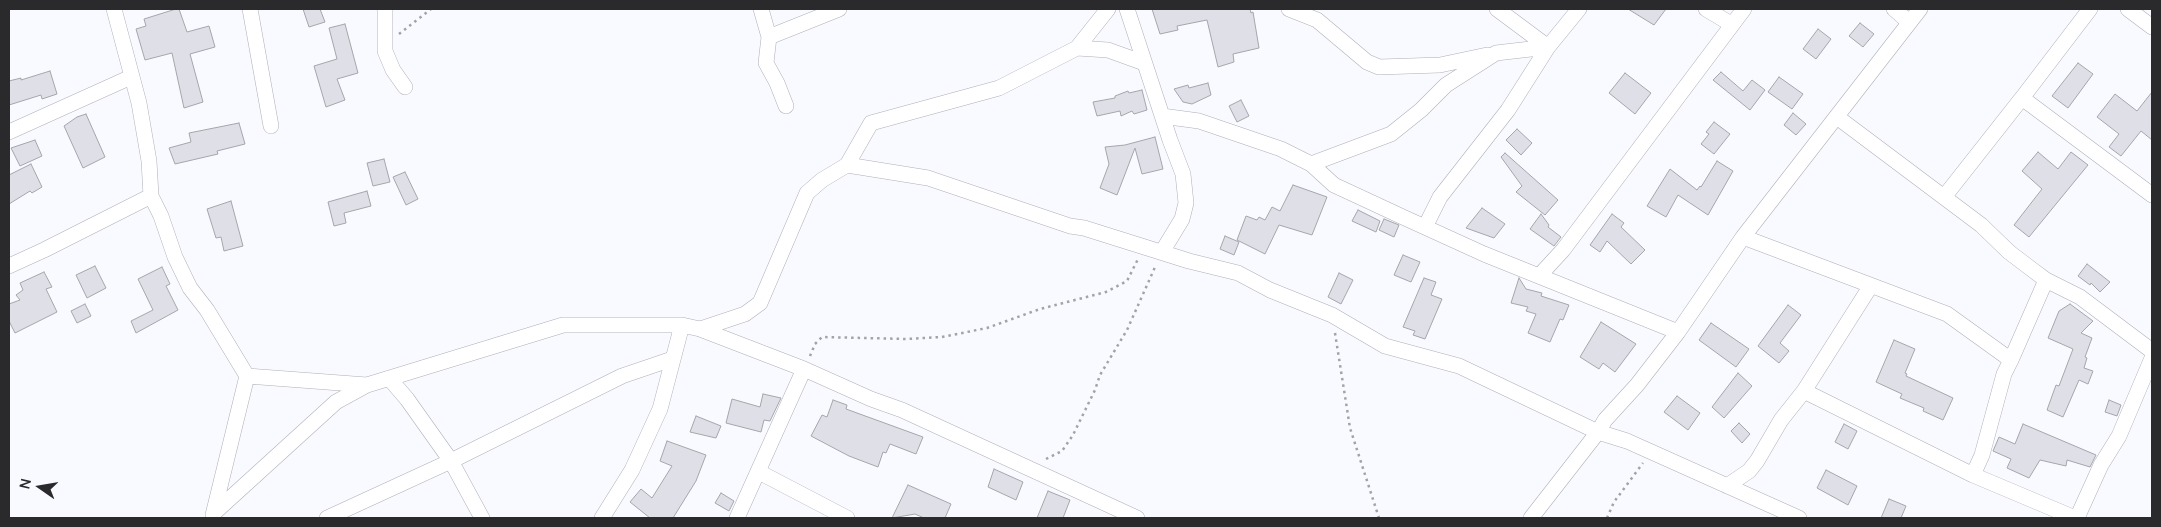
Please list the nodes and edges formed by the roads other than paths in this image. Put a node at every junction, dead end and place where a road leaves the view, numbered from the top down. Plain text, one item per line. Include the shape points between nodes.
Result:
1 (114, 9) edge
2 (250, 9) edge
3 (385, 9) edge
4 (761, 9) edge
5 (839, 9) edge
6 (1108, 9) edge
7 (1127, 9) edge
8 (1290, 9) edge
9 (1497, 9) edge
10 (1579, 9) edge
11 (1706, 9) edge
12 (1744, 9) edge
13 (1894, 9) edge
14 (1920, 9) edge
15 (2090, 9) edge
16 (2128, 9) edge
17 (1909, 22) junction
18 (1731, 24) junction
19 (2152, 27) edge
20 (769, 37) junction
21 (1548, 47) junction
22 (1077, 48) junction
23 (1496, 53) junction
24 (1144, 63) junction
25 (131, 77) junction
26 (405, 87) dead end
27 (2022, 98) junction
28 (786, 106) dead end
29 (1162, 116) junction
30 (1837, 117) junction
31 (271, 126) dead end
32 (9, 132) edge
33 (1311, 164) junction
34 (848, 165) junction
35 (2152, 195) edge
36 (151, 196) junction
37 (1944, 197) junction
38 (1425, 227) junction
39 (1743, 237) junction
40 (1162, 252) junction
41 (9, 266) edge
42 (1539, 276) junction
43 (2046, 280) junction
44 (1870, 286) junction
45 (682, 325) junction
46 (700, 329) junction
47 (1678, 332) junction
48 (2152, 351) edge
49 (2152, 358) edge
50 (672, 359) junction
51 (2011, 360) junction
52 (804, 369) junction
53 (248, 376) junction
54 (389, 378) junction
55 (368, 385) junction
56 (1804, 392) junction
57 (1598, 432) junction
58 (451, 461) junction
59 (759, 472) junction
60 (1973, 475) junction
61 (1727, 486) junction
62 (213, 516) edge
63 (328, 518) edge
64 (482, 518) edge
65 (602, 518) edge
66 (736, 518) edge
67 (847, 518) edge
68 (1137, 518) edge
69 (1531, 518) edge
70 (1800, 518) edge
71 (2076, 518) edge

1 - 25 street
2 - 31 street
3 - 26 street via 385,51
4 - 20 street
5 - 20 street
6 - 22 street
7 - 24 street
8 - 23 street via 1317,20 1367,62 1379,67 1440,65
9 - 21 street
10 - 21 street
11 - 18 street
12 - 18 street
13 - 17 street
14 - 17 street
15 - 27 street
16 - 19 street
17 - 30 street
18 - 42 street via 1563,250
20 - 28 street via 766,63
21 - 23 street
21 - 38 street via 1508,110 1440,196
22 - 24 street via 1108,50
22 - 34 street via 999,88 871,123
23 - 33 street via 1446,85 1422,110 1391,134
24 - 29 street
25 - 32 street
25 - 36 street via 149,161
27 - 35 street
27 - 37 street
29 - 33 street via 1200,121 1281,149
29 - 40 street via 1183,174 1186,203 1182,219
30 - 37 street
30 - 39 street
33 - 38 street via 1334,185
34 - 40 street via 928,178 1070,226
34 - 46 street via 807,193 760,303 745,314
36 - 41 street
36 - 53 street via 190,288
37 - 43 street
38 - 42 street
39 - 44 street
39 - 47 street
40 - 57 street via 1238,273 1332,315 1385,346 1458,366
42 - 47 street
43 - 48 street via 2080,297
43 - 51 street
44 - 51 street via 1947,314
44 - 56 street
45 - 46 street
45 - 50 street
45 - 54 street via 563,325
46 - 52 street
47 - 57 street
49 - 71 street via 2119,436
50 - 58 street via 622,376
50 - 65 street via 660,409 632,470
51 - 60 street via 2004,374 1982,456
52 - 59 street
52 - 68 street via 902,410
53 - 55 street
53 - 62 street
54 - 55 street
54 - 58 street
55 - 62 street via 336,402
56 - 60 street
56 - 61 street via 1780,420 1749,471
57 - 61 street via 1627,440
57 - 69 street
58 - 63 street
58 - 64 street
59 - 66 street
59 - 67 street
60 - 71 street
61 - 70 street

